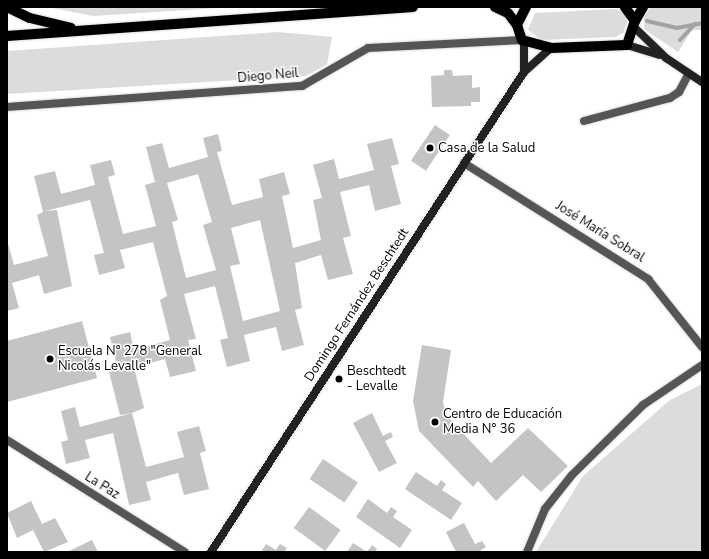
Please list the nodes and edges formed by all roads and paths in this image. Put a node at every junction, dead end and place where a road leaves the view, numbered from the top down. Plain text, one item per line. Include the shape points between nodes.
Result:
1 (7, 7) edge
2 (413, 7) edge
3 (495, 7) edge
4 (526, 7) edge
5 (625, 7) edge
6 (643, 7) edge
7 (635, 24) junction
8 (517, 25) junction
9 (79, 30) junction
10 (7, 36) edge
11 (523, 41) junction
12 (627, 45) junction
13 (551, 48) junction
14 (666, 58) junction
15 (524, 72) junction
16 (688, 73) junction
17 (702, 82) edge
18 (7, 108) edge
19 (584, 121) dead end
20 (464, 163) junction
21 (702, 347) edge
22 (702, 365) edge
23 (7, 440) edge
24 (185, 552) edge
25 (211, 552) edge
26 (528, 552) edge

1 - 9 main road via 30,18
2 - 9 main road
3 - 8 main road via 508,13
4 - 8 main road
5 - 7 main road
6 - 7 main road
7 - 12 main road
7 - 14 street
8 - 11 main road
9 - 10 main road
11 - 13 main road
11 - 15 street
11 - 18 street, Diego Neil via 368,48 302,86
12 - 13 main road
12 - 14 street
13 - 15 street, Domingo Fernández Beschtedt
14 - 16 street
15 - 20 street, Domingo Fernández Beschtedt
16 - 17 street
16 - 19 street via 679,92 670,98
20 - 21 street, José María Sobral via 648,279
20 - 25 street, Domingo Fernández Beschtedt
22 - 26 street via 643,405 572,475 545,509
23 - 24 street, La Paz

